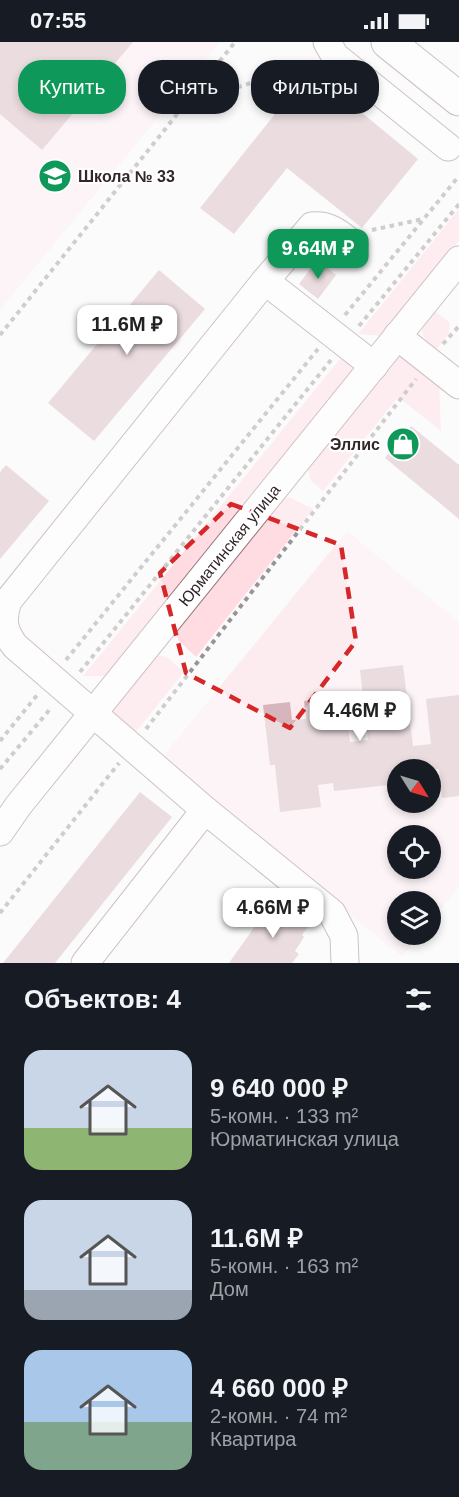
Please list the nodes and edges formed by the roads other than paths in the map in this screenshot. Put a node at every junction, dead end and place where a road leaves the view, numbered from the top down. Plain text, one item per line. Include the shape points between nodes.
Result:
1 (388, 42) edge
2 (331, 49) edge
3 (459, 99) edge
4 (448, 147) dead end
5 (354, 245) road end
6 (459, 260) edge
7 (265, 281) junction
8 (397, 336) junction
9 (374, 366) junction
10 (459, 385) edge
11 (93, 713) junction
12 (9, 798) edge
13 (205, 810) junction
14 (0, 832) edge
15 (85, 963) edge
16 (345, 963) edge

1 - 3 main road
2 - 4 street
5 - 7 street via 333,229 312,226
6 - 8 street, Юрматинская улица
7 - 9 street
7 - 11 street via 8,601 3,617 5,633
8 - 9 street, Юрматинская улица
8 - 10 street
9 - 11 street, Юрматинская улица
11 - 12 street, Юрматинская улица
11 - 13 street
12 - 14 street, Юрматинская улица
13 - 15 street
13 - 16 street via 332,913 344,936

